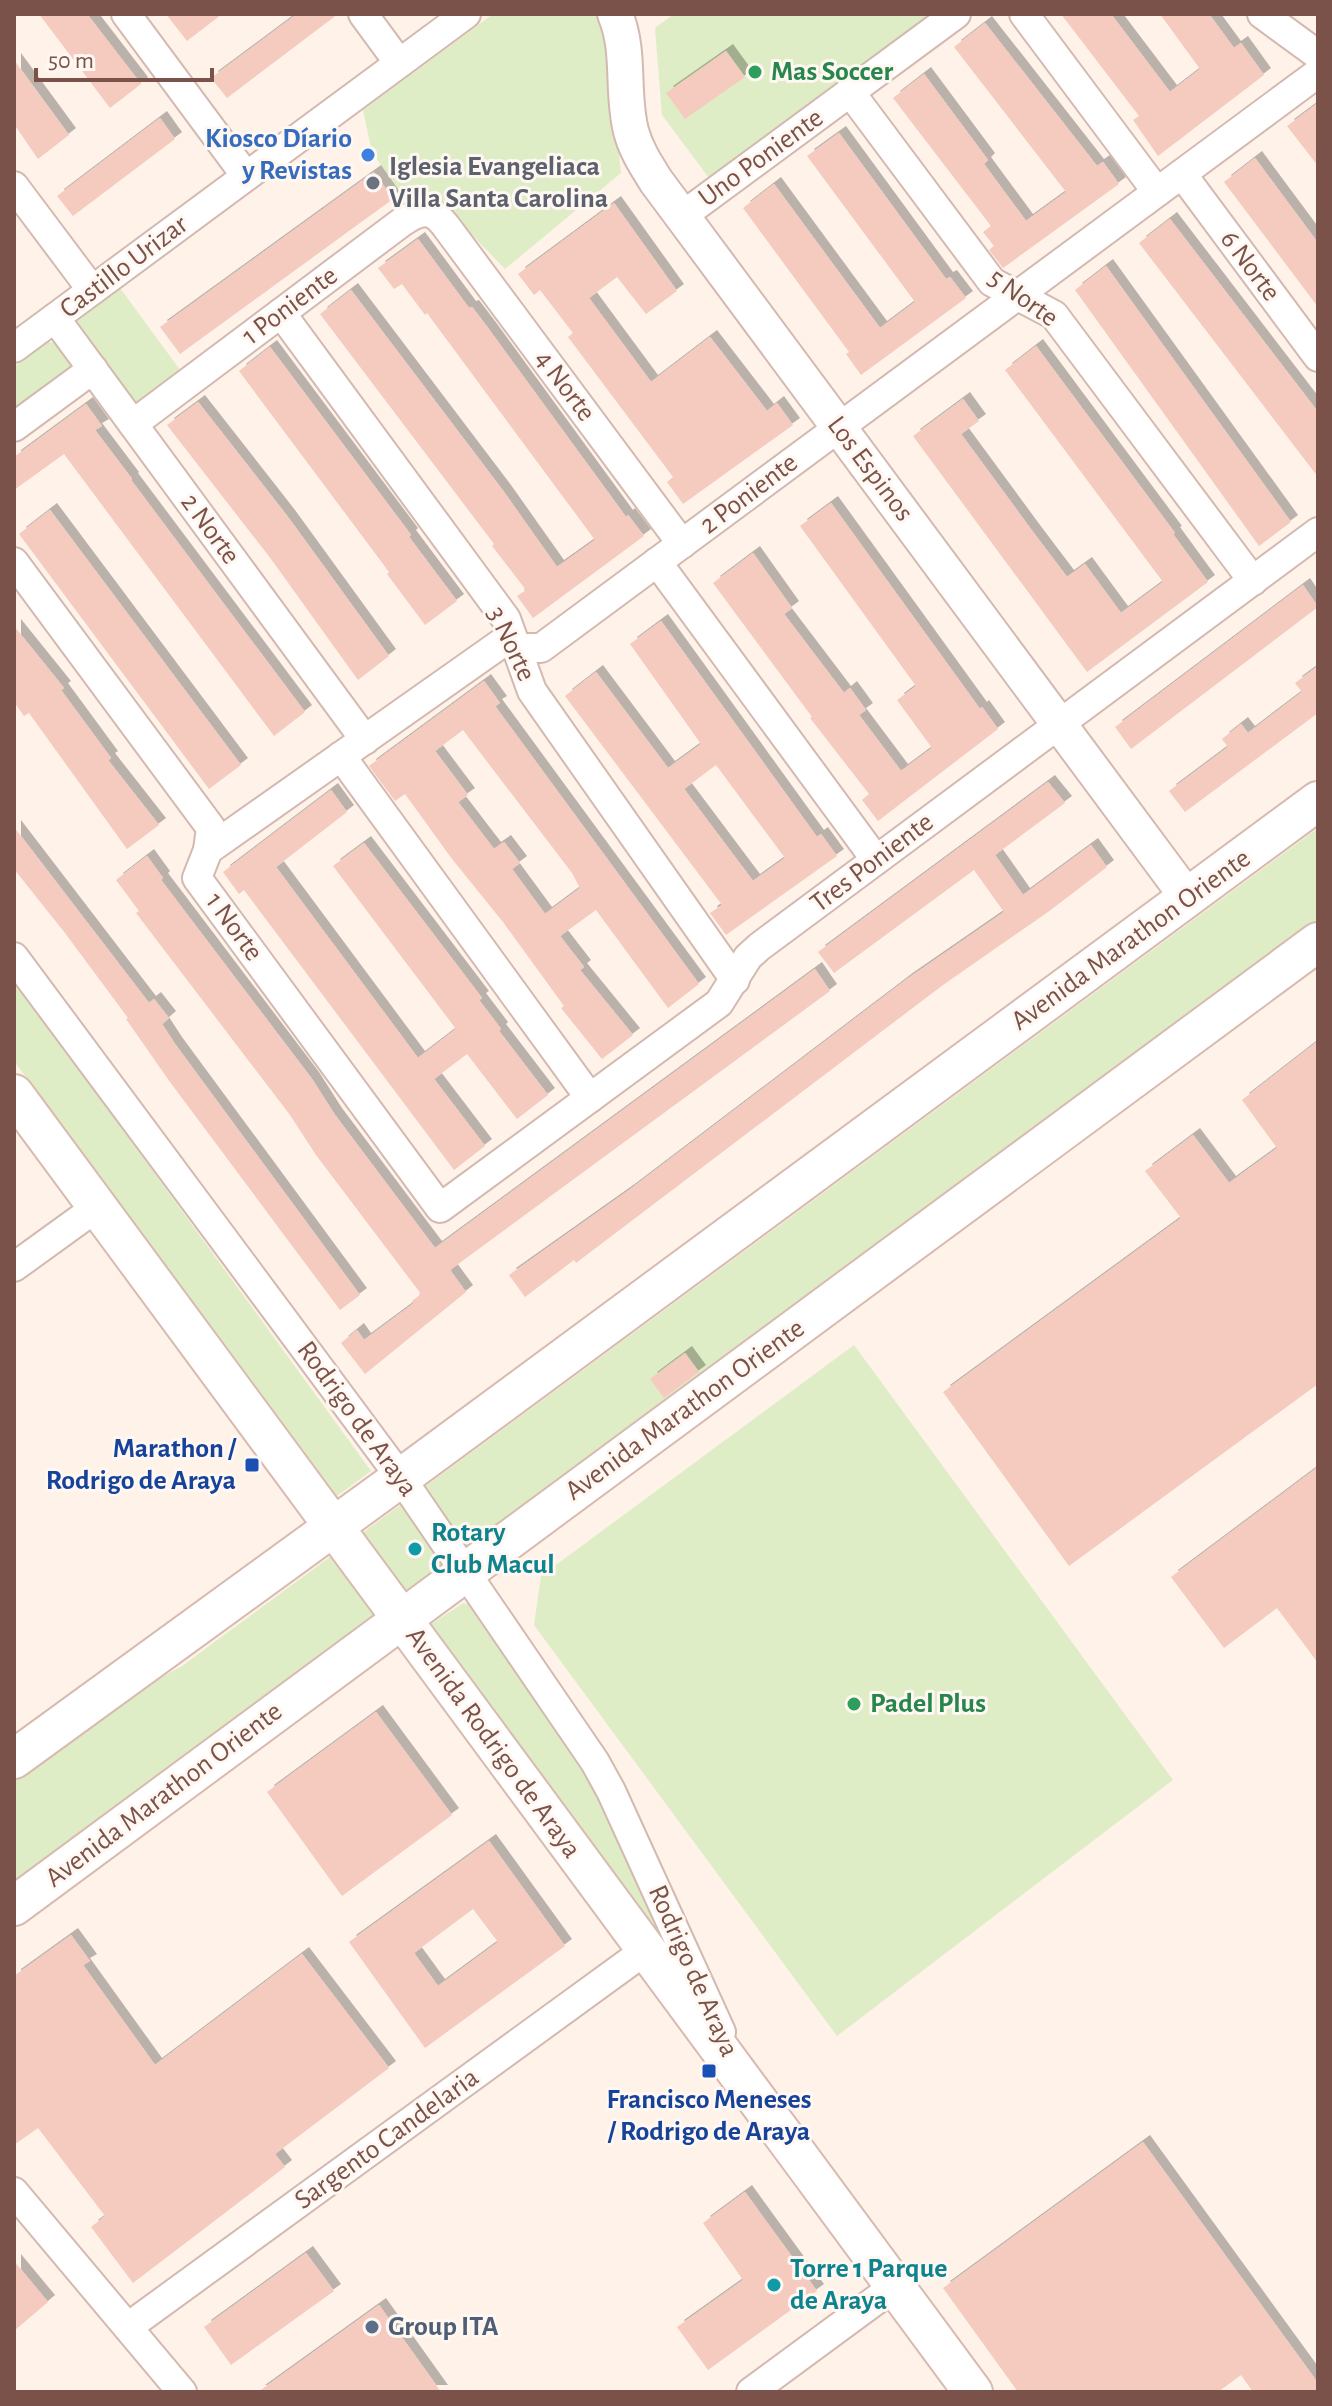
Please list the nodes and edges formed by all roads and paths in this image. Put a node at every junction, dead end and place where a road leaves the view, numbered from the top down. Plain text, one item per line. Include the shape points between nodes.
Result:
1 (126, 14) edge
2 (363, 14) edge
3 (466, 14) edge
4 (956, 14) edge
5 (1024, 14) edge
6 (1262, 14) edge
7 (625, 19) edge
8 (1318, 55) edge
9 (399, 63) junction
10 (1318, 73) edge
11 (850, 92) junction
12 (1182, 174) junction
13 (246, 176) junction
14 (14, 186) edge
15 (1157, 192) junction
16 (682, 216) junction
17 (448, 229) joint
18 (92, 290) junction
19 (1018, 295) junction
20 (281, 313) junction
21 (55, 318) junction
22 (14, 348) edge
23 (1318, 357) edge
24 (93, 369) junction
25 (133, 424) junction
26 (14, 427) edge
27 (839, 428) junction
28 (1318, 532) edge
29 (682, 544) junction
30 (14, 562) edge
31 (657, 562) junction
32 (1253, 581) junction
33 (518, 648) junction
34 (1059, 724) junction
35 (365, 740) junction
36 (341, 756) junction
37 (1318, 801) edge
38 (208, 850) junction
39 (876, 860) junction
40 (1188, 898) junction
41 (1318, 942) edge
42 (14, 957) edge
43 (735, 980) junction
44 (14, 1094) edge
45 (590, 1098) junction
46 (97, 1207) junction
47 (440, 1208) joint
48 (14, 1267) edge
49 (401, 1478) junction
50 (333, 1527) junction
51 (466, 1572) junction
52 (402, 1619) junction
53 (14, 1759) edge
54 (14, 1906) edge
55 (646, 1950) junction
56 (742, 2080) junction
57 (14, 2192) edge
58 (895, 2286) junction
59 (128, 2327) junction
60 (182, 2392) edge
61 (751, 2392) edge
62 (973, 2392) edge

1 - 13 street
2 - 9 street
3 - 9 street, Castillo Urizar
4 - 11 street, Uno Poniente
5 - 15 street
6 - 8 street
7 - 16 street, Los Espinos via 629,119 637,148
9 - 13 street, Castillo Urizar
10 - 12 street, 2 Poniente
11 - 16 street, Uno Poniente
11 - 19 street, 5 Norte via 992,282
12 - 15 street, 2 Poniente
12 - 23 street, 6 Norte
13 - 18 street, Castillo Urizar
14 - 18 street
15 - 19 street, 2 Poniente
16 - 27 street, Los Espinos
17 - 20 street, 1 Poniente via 429,212 412,215
17 - 29 street, 4 Norte
18 - 21 street, Castillo Urizar
19 - 27 street, 2 Poniente
19 - 32 street, 5 Norte via 1054,315
20 - 25 street, 1 Poniente
20 - 33 street, 3 Norte via 506,619
21 - 22 street, Castillo Urizar
21 - 24 street, 2 Norte
24 - 25 street, 2 Norte
24 - 26 street
25 - 35 street, 2 Norte
27 - 29 street, 2 Poniente
27 - 34 street, Los Espinos
28 - 32 street, Tres Poniente
29 - 31 street, 2 Poniente
30 - 38 street, 1 Norte via 211,828
31 - 33 street, 2 Poniente via 541,648
31 - 39 street
32 - 34 street, Tres Poniente
33 - 35 street, 2 Poniente via 503,642
33 - 43 street, 3 Norte via 532,691
34 - 39 street, Tres Poniente
34 - 40 street, Los Espinos
35 - 36 street, 2 Poniente
36 - 38 street, 2 Poniente
36 - 45 street
37 - 40 main road, Avenida Marathon Oriente
38 - 47 street, 1 Norte via 197,878
39 - 43 street, Tres Poniente via 759,947
40 - 49 main road, Avenida Marathon Oriente
41 - 51 main road, Avenida Marathon Oriente
42 - 49 street, Rodrigo de Araya
43 - 45 street, Tres Poniente via 719,1003
44 - 46 main road, Avenida Rodrigo de Araya
45 - 47 street, Tres Poniente
46 - 48 street
46 - 50 main road, Avenida Rodrigo de Araya
49 - 50 main road, Avenida Marathon Oriente
49 - 51 street, Rodrigo de Araya
50 - 52 main road, Avenida Rodrigo de Araya
50 - 53 main road, Avenida Marathon Oriente
51 - 52 main road, Avenida Marathon Oriente
51 - 56 street, Rodrigo de Araya via 611,1791
52 - 54 main road, Avenida Marathon Oriente
52 - 55 main road, Avenida Rodrigo de Araya
55 - 56 main road, Avenida Rodrigo de Araya
55 - 59 street, Sargento Candelaria
56 - 58 main road, Avenida Rodrigo de Araya
57 - 59 street
58 - 61 street
58 - 62 main road, Avenida Rodrigo de Araya
59 - 60 street

